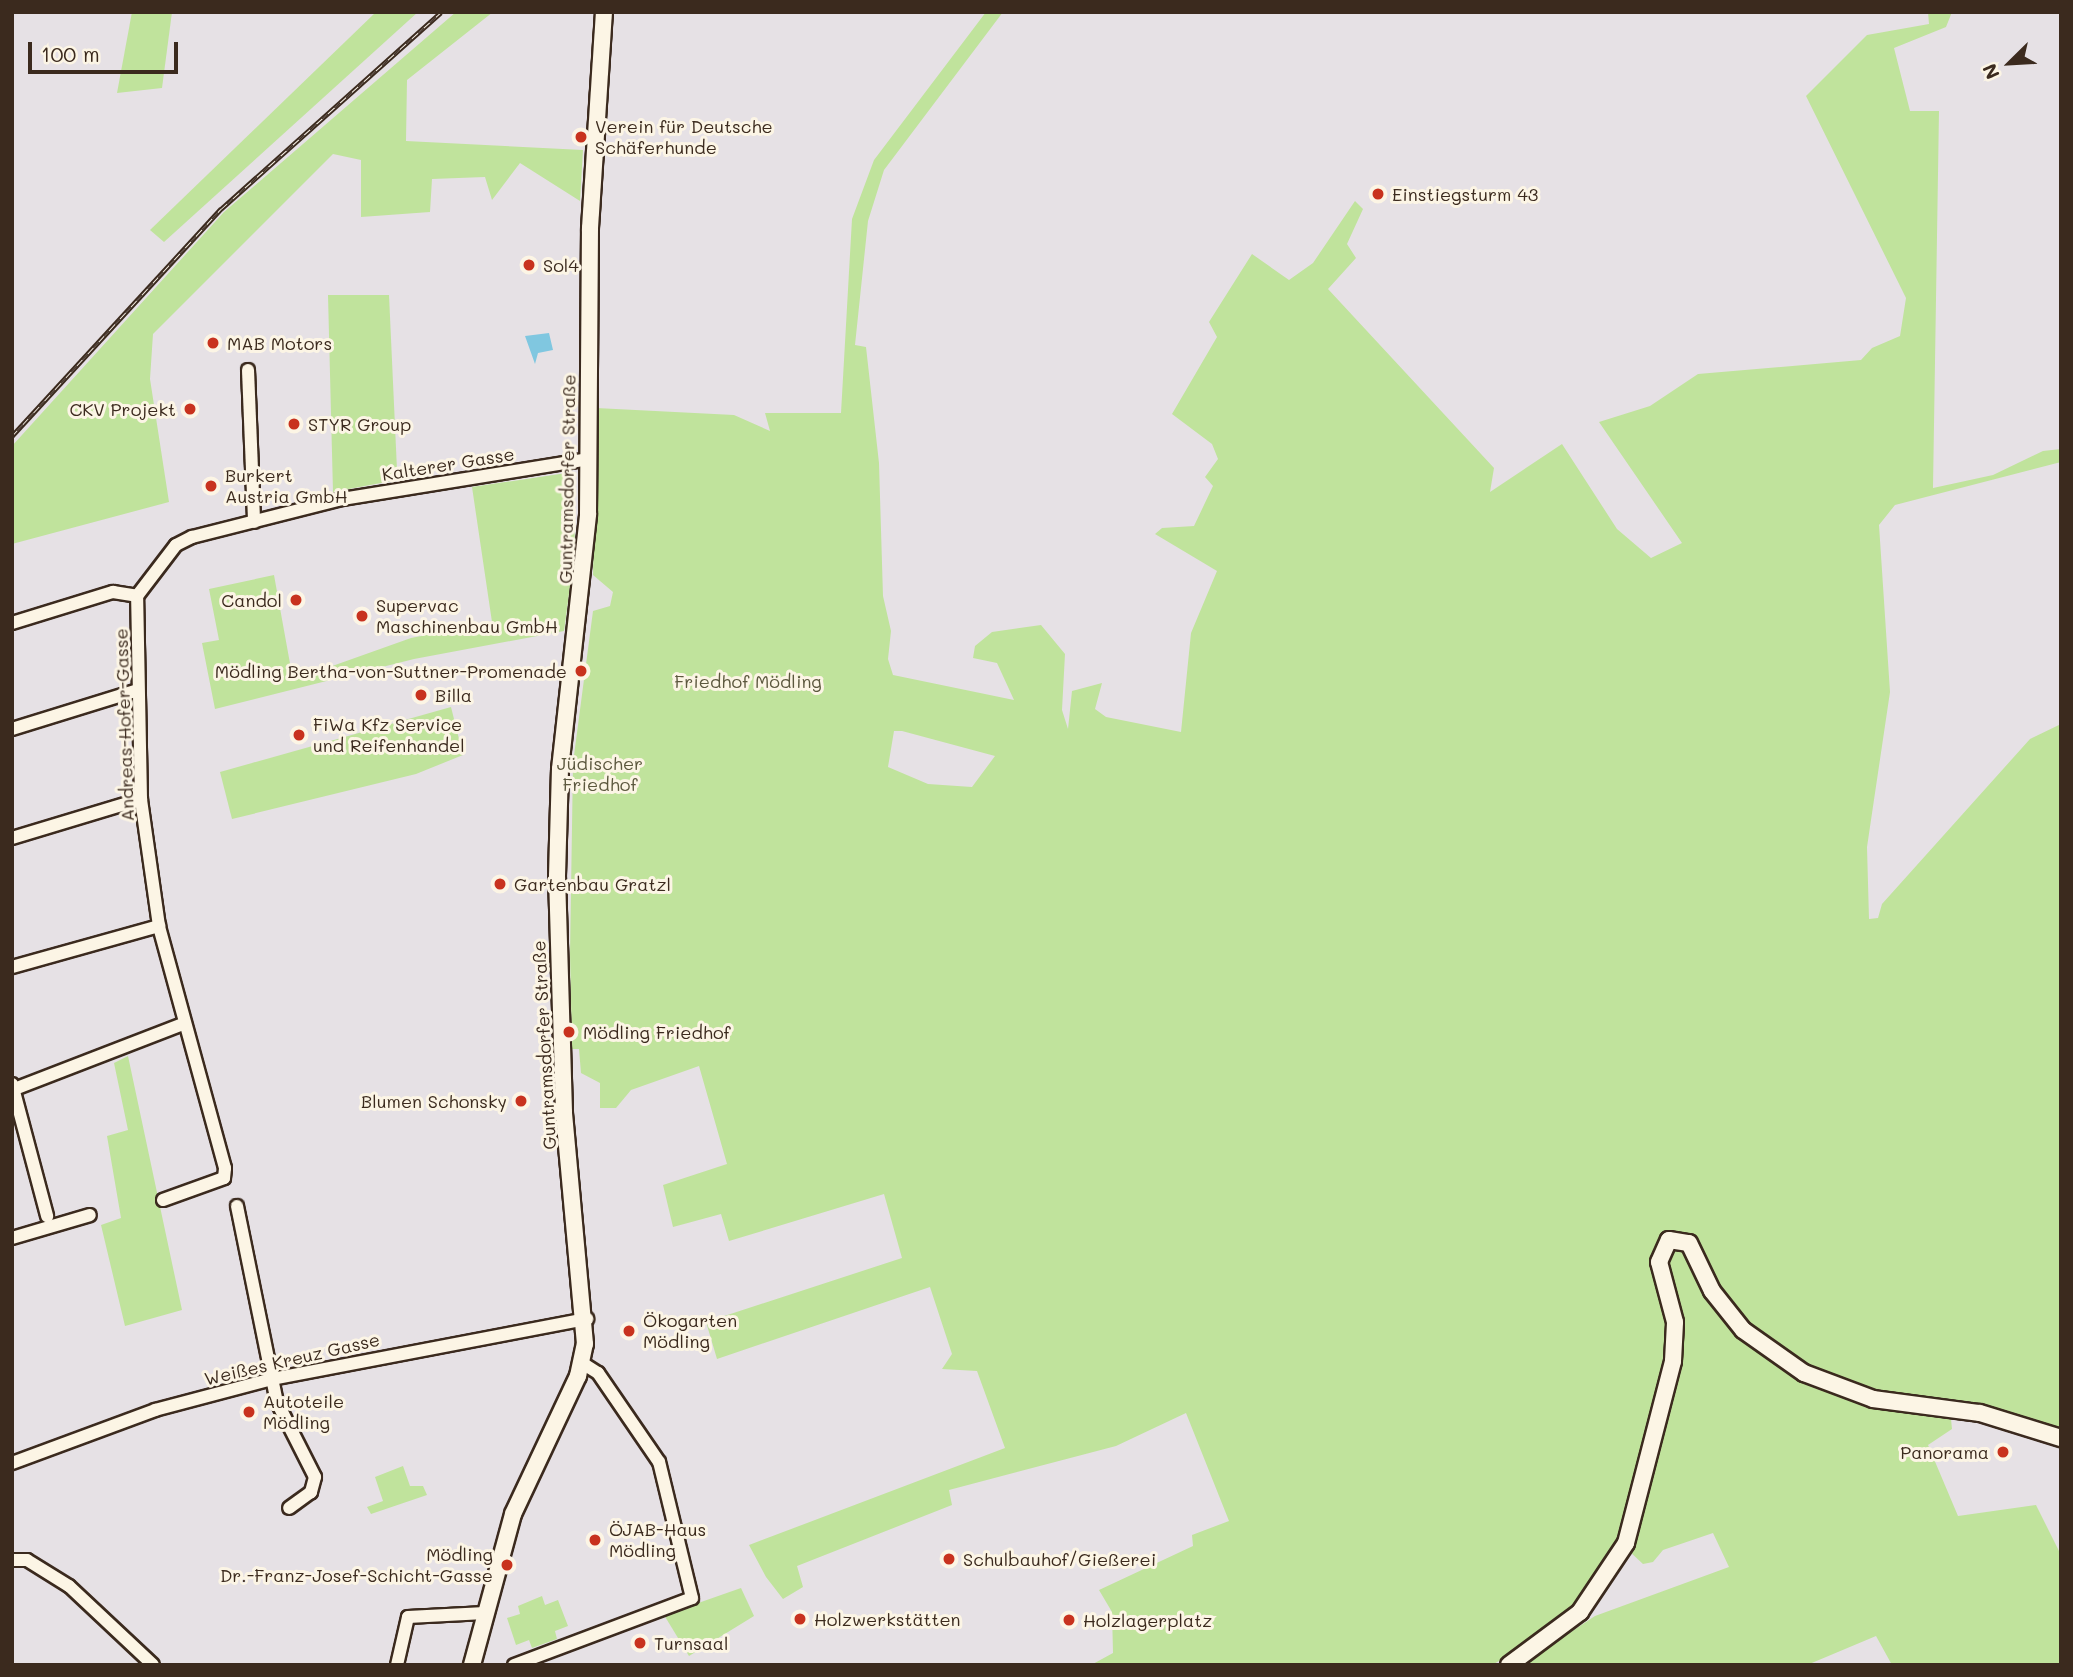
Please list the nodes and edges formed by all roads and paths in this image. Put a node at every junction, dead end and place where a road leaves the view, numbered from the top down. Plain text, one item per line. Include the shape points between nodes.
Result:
1 (604, 12) edge
2 (248, 370) dead end
3 (587, 459) junction
4 (254, 522) junction
5 (137, 596) junction
6 (12, 623) edge
7 (138, 690) junction
8 (12, 729) edge
9 (141, 799) junction
10 (12, 838) edge
11 (159, 926) junction
12 (12, 967) edge
13 (183, 1024) junction
14 (13, 1088) edge
15 (163, 1200) dead end
16 (237, 1206) dead end
17 (90, 1215) dead end
18 (47, 1216) dead end
19 (12, 1238) edge
20 (587, 1319) junction
21 (582, 1363) junction
22 (272, 1379) junction
23 (2061, 1438) edge
24 (12, 1463) edge
25 (289, 1508) dead end
26 (12, 1560) edge
27 (485, 1613) junction
28 (477, 1663) edge
29 (153, 1665) edge
30 (397, 1665) edge
31 (514, 1665) edge
32 (1509, 1665) edge

1 - 3 street, Guntramsdorfer Straße via 590,228
2 - 4 street
3 - 4 street, Kalterer Gasse via 342,499
3 - 20 street, Guntramsdorfer Straße via 583,596 559,769 557,876 564,1112
4 - 5 street, Kalterer Gasse via 176,545
5 - 6 street via 113,592
5 - 7 street, Andreas-Hofer-Gasse
7 - 8 street
7 - 9 street, Andreas-Hofer-Gasse
9 - 10 street
9 - 11 street, Andreas-Hofer-Gasse
11 - 12 street
11 - 13 street, Andreas-Hofer-Gasse
13 - 14 street
13 - 15 street, Andreas-Hofer-Gasse via 224,1178
14 - 18 street
16 - 22 street
17 - 19 street
20 - 21 street, Guntramsdorfer Straße
20 - 22 street, Weißes Kreuz Gasse
21 - 27 street, Guntramsdorfer Straße via 513,1514
21 - 31 street via 598,1373 659,1462 692,1598
22 - 24 street, Weißes Kreuz Gasse via 155,1410
22 - 25 street via 286,1429 314,1477 312,1492
23 - 32 street via 1980,1413 1872,1399 1804,1373 1735,1321 1712,1291 1689,1243 1669,1240 1659,1262 1675,1322 1673,1361 1626,1543 1580,1612
26 - 29 street via 27,1560 69,1586
27 - 28 street, Guntramsdorfer Straße
27 - 30 street via 408,1617

